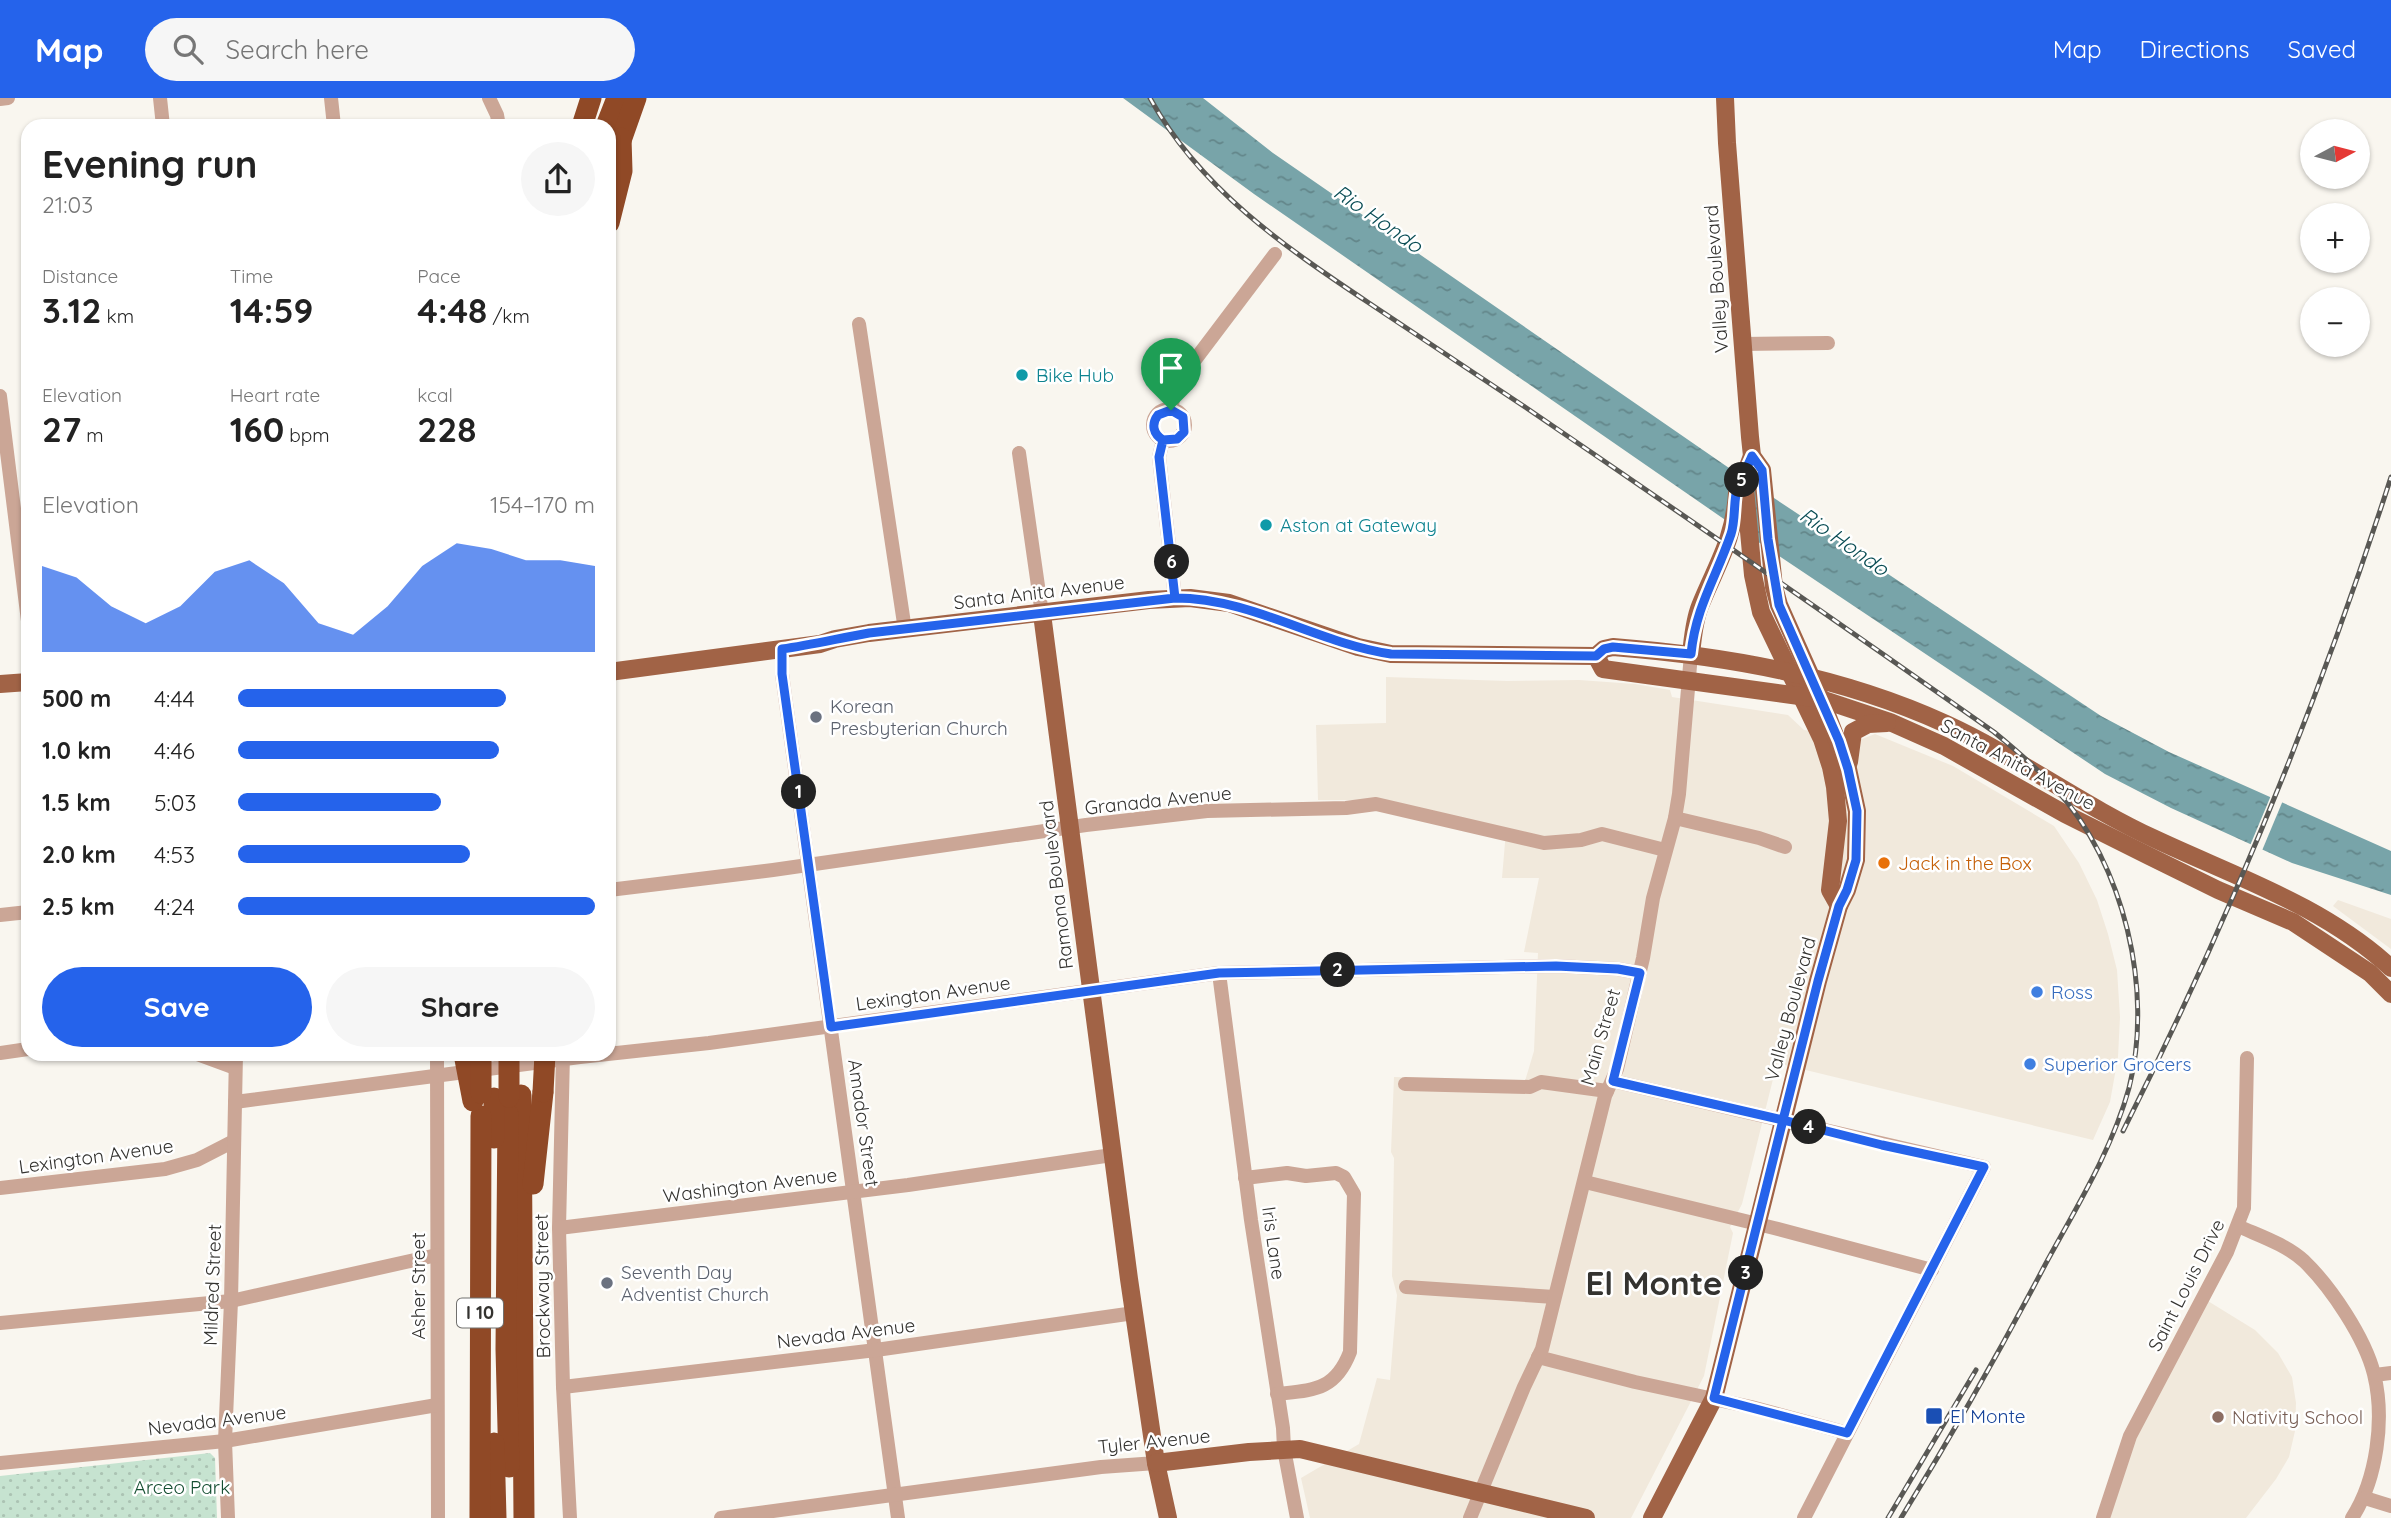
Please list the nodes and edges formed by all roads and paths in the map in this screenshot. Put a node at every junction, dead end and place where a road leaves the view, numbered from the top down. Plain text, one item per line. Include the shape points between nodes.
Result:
1 (8, 98) edge
2 (160, 98) edge
3 (331, 98) edge
4 (489, 98) edge
5 (497, 98) edge
6 (592, 98) edge
7 (603, 98) edge
8 (617, 98) edge
9 (636, 98) edge
10 (0, 99) edge
11 (1722, 99) edge
12 (162, 119) edge
13 (333, 119) edge
14 (498, 119) edge
15 (498, 119) edge
16 (584, 119) edge
17 (596, 119) edge
18 (615, 119) edge
19 (616, 129) edge
20 (616, 142) edge
21 (616, 195) edge
22 (1275, 254) dead end
23 (859, 324) dead end
24 (1828, 343) dead end
25 (1742, 344) junction
26 (0, 396) edge
27 (1171, 410) junction
28 (1163, 440) junction
29 (1019, 453) dead end
30 (1752, 456) junction
31 (1744, 477) junction
32 (21, 565) edge
33 (1175, 598) junction
34 (1042, 614) junction
35 (905, 630) junction
36 (782, 649) junction
37 (1691, 654) junction
38 (1596, 656) junction
39 (616, 671) edge
40 (1788, 671) junction
41 (1811, 676) junction
42 (1689, 679) junction
43 (21, 682) edge
44 (0, 684) edge
45 (1800, 695) junction
46 (1821, 699) junction
47 (1890, 722) junction
48 (1979, 741) junction
49 (1944, 746) junction
50 (1848, 769) junction
51 (1675, 818) junction
52 (1071, 828) junction
53 (1785, 847) dead end
54 (1665, 850) junction
55 (808, 866) junction
56 (616, 889) edge
57 (1839, 906) junction
58 (21, 913) edge
59 (0, 915) edge
60 (2391, 968) edge
61 (1219, 973) junction
62 (1640, 973) junction
63 (1090, 990) junction
64 (2391, 994) edge
65 (831, 1027) junction
66 (21, 1050) edge
67 (616, 1050) edge
68 (0, 1053) edge
69 (2247, 1058) dead end
70 (235, 1061) edge
71 (437, 1061) edge
72 (468, 1061) edge
73 (483, 1061) edge
74 (495, 1061) edge
75 (507, 1061) edge
76 (516, 1061) edge
77 (528, 1061) edge
78 (555, 1061) edge
79 (557, 1061) edge
80 (437, 1077) junction
81 (1405, 1084) dead end
82 (1610, 1086) junction
83 (493, 1100) junction
84 (235, 1102) junction
85 (1783, 1120) junction
86 (234, 1141) junction
87 (1112, 1155) junction
88 (1245, 1178) junction
89 (1585, 1182) junction
90 (0, 1188) edge
91 (853, 1192) junction
92 (523, 1220) junction
93 (1757, 1224) junction
94 (2238, 1226) junction
95 (559, 1228) junction
96 (437, 1255) junction
97 (1932, 1270) junction
98 (1406, 1287) dead end
99 (1554, 1297) junction
100 (231, 1301) junction
101 (1134, 1313) junction
102 (0, 1323) edge
103 (876, 1350) junction
104 (1538, 1357) junction
105 (2391, 1373) edge
106 (2375, 1375) junction
107 (563, 1387) junction
108 (1277, 1394) junction
109 (1714, 1398) junction
110 (437, 1405) junction
111 (1847, 1433) junction
112 (225, 1441) junction
113 (1284, 1449) junction
114 (0, 1463) edge
115 (1156, 1463) junction
116 (1481, 1493) junction
117 (895, 1494) junction
118 (2365, 1498) junction
119 (2391, 1506) edge
120 (228, 1518) edge
121 (438, 1518) edge
122 (480, 1518) edge
123 (496, 1518) edge
124 (510, 1518) edge
125 (524, 1518) edge
126 (570, 1518) edge
127 (722, 1518) edge
128 (898, 1518) edge
129 (1168, 1518) edge
130 (1297, 1518) edge
131 (1470, 1518) edge
132 (1586, 1518) edge
133 (1652, 1518) edge
134 (1804, 1518) edge
135 (2103, 1518) edge
136 (2352, 1518) edge

1 - 10 street
2 - 12 street
3 - 13 street
4 - 14 street
5 - 15 street
6 - 16 highway
7 - 17 highway
8 - 18 highway
9 - 19 highway
11 - 25 main road, Valley Boulevard
20 - 21 highway via 622,171
22 - 27 street via 1176,385
23 - 35 street
24 - 25 street
25 - 30 main road, Valley Boulevard
26 - 32 street
27 - 28 street via 1162,411 1155,419 1156,433
27 - 28 street via 1183,417 1184,432 1177,439
28 - 33 street via 1159,457
29 - 34 street, Ramona Boulevard
30 - 31 main road, Valley Boulevard
30 - 41 main road, Valley Boulevard via 1762,470 1774,587
31 - 37 main road, Main Street via 1738,486 1733,530 1693,628
31 - 40 main road, Valley Boulevard via 1761,612
33 - 34 main road, Santa Anita Avenue
33 - 38 main road, Santa Anita Avenue via 1229,603 1391,654
34 - 35 main road, Santa Anita Avenue
34 - 52 main road, Ramona Boulevard
35 - 36 main road, Santa Anita Avenue
36 - 39 main road, Santa Anita Avenue
36 - 55 street, Amador Street
37 - 38 main road, Santa Anita Avenue via 1613,647
37 - 40 main road, Santa Anita Avenue
37 - 42 street, Main Street
38 - 42 main road, Santa Anita Avenue via 1603,669
40 - 41 main road, Santa Anita Avenue
40 - 45 main road, Valley Boulevard
41 - 46 main road, Valley Boulevard
41 - 48 main road, Santa Anita Avenue via 1902,705
42 - 45 main road, Santa Anita Avenue
42 - 51 street, Main Street
43 - 44 main road
45 - 46 main road, Santa Anita Avenue
45 - 57 main road, Valley Boulevard via 1822,739 1835,787 1838,821 1830,890
46 - 47 main road, Santa Anita Avenue
46 - 50 main road, Valley Boulevard
47 - 49 main road, Santa Anita Avenue
47 - 50 main road via 1868,724 1853,732
48 - 49 main road via 1954,739
48 - 60 main road, Santa Anita Avenue via 2153,838 2302,905
49 - 64 main road, Santa Anita Avenue via 2065,814 2293,922 2370,973
50 - 57 main road, Valley Boulevard via 1858,834 1856,860
51 - 53 street
51 - 54 street, Main Street
52 - 54 street, Granada Avenue via 1207,811 1376,804 1544,843 1602,834
52 - 55 street, Granada Avenue
52 - 63 main road, Ramona Boulevard
54 - 62 street, Main Street
55 - 56 street, Granada Avenue
55 - 65 street, Amador Street
57 - 85 main road, Valley Boulevard
58 - 59 street
61 - 62 street, Lexington Avenue via 1556,966
61 - 63 street, Lexington Avenue
61 - 88 street, Iris Lane
62 - 82 street, Main Street
63 - 65 street, Lexington Avenue
63 - 87 main road, Ramona Boulevard
65 - 67 street, Lexington Avenue
65 - 91 street, Amador Street
66 - 68 street
69 - 94 street, Saint Louis Drive via 2244,1208
70 - 84 street, Mildred Street
71 - 80 street, Asher Street
72 - 83 highway, bridge
73 - 83 highway, I 10, bridge
74 - 83 highway
75 - 83 highway, bridge
76 - 83 highway, I 10
77 - 80 street, Lexington Avenue
78 - 92 highway, bridge via 543,1092 534,1182
79 - 95 street, Brockway Street
80 - 84 street, Lexington Avenue
80 - 96 street, Asher Street
81 - 82 street
82 - 85 street
82 - 89 street, Main Street
83 - 92 highway, I 10
83 - 122 highway, I 10
83 - 123 highway
83 - 124 highway via 506,1165
84 - 86 street, Mildred Street
85 - 93 main road, Valley Boulevard
85 - 97 street via 1984,1167
86 - 90 street, Lexington Avenue via 197,1160 165,1169
86 - 100 street, Mildred Street
87 - 91 street, Washington Avenue
87 - 101 main road, Ramona Boulevard
88 - 108 street, Iris Lane
88 - 108 street via 1336,1173 1344,1177 1353,1194 1352,1335 1345,1366 1327,1385 1315,1390
89 - 93 street
89 - 99 street, Main Street
91 - 95 street, Washington Avenue
91 - 103 street, Amador Street
92 - 125 highway, I 10
93 - 97 street
93 - 109 main road, Valley Boulevard
94 - 106 street via 2304,1261 2341,1308
94 - 135 street, Saint Louis Drive via 2130,1436
95 - 107 street, Brockway Street
96 - 100 street
96 - 110 street, Asher Street
97 - 111 street
98 - 99 street
99 - 104 street, Main Street
100 - 102 street
100 - 112 street, Mildred Street
101 - 103 street, Nevada Avenue
101 - 115 main road, Ramona Boulevard
103 - 107 street, Nevada Avenue
103 - 117 street, Amador Street
104 - 109 street
104 - 116 street, Main Street
105 - 106 street
106 - 118 street via 2379,1427
107 - 126 street, Brockway Street
108 - 113 street, Iris Lane
109 - 111 street
109 - 133 main road, Valley Boulevard
110 - 112 street, Nevada Avenue
110 - 121 street, Asher Street
111 - 134 street
112 - 114 street, Nevada Avenue
112 - 120 street, Mildred Street
113 - 115 main road, Tyler Avenue
113 - 116 main road, Tyler Avenue via 1311,1451
113 - 130 street, Iris Lane
115 - 117 street, Tyler Avenue
115 - 129 main road, Ramona Boulevard
116 - 131 street, Main Street
116 - 132 main road, Tyler Avenue
117 - 127 street, Tyler Avenue
117 - 128 street, Amador Street
118 - 119 street
118 - 136 street

